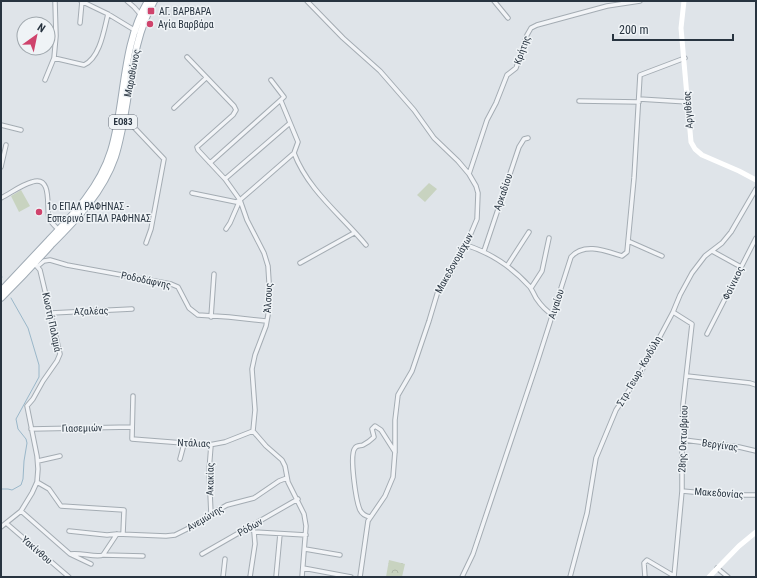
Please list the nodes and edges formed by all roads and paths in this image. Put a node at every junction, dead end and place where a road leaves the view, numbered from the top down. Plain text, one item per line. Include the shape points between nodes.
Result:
1 (55, 1) edge
2 (82, 1) edge
3 (127, 1) edge
4 (148, 1) edge
5 (154, 1) edge
6 (307, 1) edge
7 (494, 1) edge
8 (640, 1) edge
9 (684, 1) edge
10 (108, 14) junction
11 (141, 15) junction
12 (508, 18) dead end
13 (80, 23) dead end
14 (138, 31) junction
15 (187, 57) dead end
16 (54, 58) junction
17 (685, 58) junction
18 (206, 78) junction
19 (45, 80) dead end
20 (271, 80) dead end
21 (281, 101) junction
22 (579, 101) dead end
23 (639, 101) junction
24 (688, 102) junction
25 (174, 108) dead end
26 (123, 120) junction
27 (290, 123) junction
28 (1, 125) edge
29 (20, 130) dead end
30 (528, 138) dead end
31 (6, 145) dead end
32 (294, 153) junction
33 (210, 163) junction
34 (1, 167) edge
35 (468, 174) junction
36 (225, 179) junction
37 (756, 180) edge
38 (756, 189) edge
39 (192, 193) dead end
40 (1, 198) edge
41 (240, 200) junction
42 (226, 229) dead end
43 (59, 230) junction
44 (354, 232) junction
45 (529, 232) dead end
46 (549, 238) dead end
47 (756, 238) edge
48 (628, 241) junction
49 (146, 243) dead end
50 (366, 245) dead end
51 (466, 245) junction
52 (484, 251) junction
53 (712, 251) junction
54 (662, 256) dead end
55 (300, 263) dead end
56 (36, 265) junction
57 (507, 266) junction
58 (741, 267) junction
59 (214, 274) dead end
60 (531, 288) junction
61 (1, 291) edge
62 (1, 298) edge
63 (132, 309) dead end
64 (673, 312) junction
65 (51, 313) junction
66 (553, 315) junction
67 (211, 317) junction
68 (266, 321) junction
69 (707, 334) dead end
70 (687, 376) junction
71 (756, 385) edge
72 (133, 396) dead end
73 (132, 427) junction
74 (32, 429) junction
75 (253, 431) junction
76 (684, 440) junction
77 (184, 444) junction
78 (211, 444) junction
79 (756, 451) edge
80 (395, 453) junction
81 (60, 456) dead end
82 (180, 459) dead end
83 (38, 461) junction
84 (287, 478) junction
85 (37, 482) junction
86 (682, 491) junction
87 (756, 496) edge
88 (298, 499) junction
89 (21, 511) junction
90 (211, 514) junction
91 (370, 517) junction
92 (6, 523) junction
93 (251, 526) junction
94 (1, 527) edge
95 (69, 531) dead end
96 (254, 532) junction
97 (756, 532) edge
98 (117, 534) junction
99 (123, 534) junction
100 (280, 534) junction
101 (306, 535) junction
102 (305, 549) junction
103 (70, 554) junction
104 (104, 554) junction
105 (202, 554) dead end
106 (340, 555) dead end
107 (144, 556) dead end
108 (225, 559) dead end
109 (91, 564) dead end
110 (302, 568) junction
111 (717, 568) junction
112 (674, 576) edge
113 (69, 577) edge
114 (223, 577) edge
115 (250, 577) edge
116 (276, 577) edge
117 (302, 577) edge
118 (351, 577) edge
119 (360, 577) edge
120 (462, 577) edge
121 (570, 577) edge
122 (645, 577) edge
123 (709, 577) edge
124 (728, 577) edge

1 - 16 street
2 - 10 street
2 - 13 street
3 - 11 street
4 - 11 main road, Μαραθώνος / ΕΟ83
5 - 14 main road, Μαραθώνος / ΕΟ83
6 - 35 street, Μακεδονομάχων via 380,70 434,138
7 - 12 street
8 - 35 street, Κρήτης via 607,6 532,28 527,35 518,64 507,75 487,120
9 - 17 street, Αργιθέας via 681,28
10 - 14 street
10 - 16 street via 99,47 88,63 84,65
11 - 14 main road, Μαραθώνος / ΕΟ83
14 - 26 main road, Μαραθώνος / ΕΟ83
14 - 43 main road, Μαραθώνος / ΕΟ83 via 129,55 117,128 108,162 88,196
15 - 18 street, Άλσους
16 - 19 street
17 - 23 street, Αιγαίου via 640,75
17 - 24 street, Αργιθέας
18 - 25 street
18 - 33 street, Άλσους via 236,110 197,147
20 - 21 street via 284,97
21 - 27 street
21 - 33 street
22 - 23 street
23 - 24 street
23 - 48 street, Αιγαίου
24 - 37 street, Αργιθέας via 691,142 695,149 702,155
26 - 49 street via 129,122 164,159
26 - 56 main road, Μαραθώνος / ΕΟ83 via 114,158 101,186
27 - 32 street via 298,142
27 - 36 street
28 - 29 street
30 - 52 street, Αρκαδίου via 524,139 519,147
31 - 34 street
32 - 41 street
32 - 44 street via 298,166 308,180
33 - 36 street, Άλσους
35 - 51 street, Μακεδονομάχων via 476,186 478,206 477,219
36 - 41 street, Άλσους
38 - 53 street, Στρ. Γεωρ. Κονδύλη via 732,232
39 - 41 street via 232,201
40 - 43 street via 30,182 40,182 47,190 49,218
41 - 42 street
41 - 68 street, Άλσους via 268,266 269,304
43 - 61 main road, Μαραθώνος / ΕΟ83
44 - 50 street
44 - 55 street
45 - 57 street
46 - 60 street via 542,271
47 - 58 street, Φοίνικος
48 - 54 street
48 - 66 street, Αιγαίου via 627,252 622,256 598,249 580,249 575,252 571,257
51 - 52 street
51 - 80 street, Μακεδονομάχων via 438,291 412,371 398,395
52 - 57 street
53 - 58 street
53 - 64 street, Στρ. Γεωρ. Κονδύλη via 692,273
56 - 62 main road, Μαραθώνος / ΕΟ83
56 - 65 street, Κωστή Παλαμά via 42,275
56 - 67 street, Ροδοδάφνης via 50,260 176,285 195,314
57 - 60 street
58 - 69 street, Φοίνικος
59 - 67 street
60 - 66 street via 547,312
63 - 65 street, Αζαλέας
64 - 70 street, 28ης Οκτωβρίου via 692,324
64 - 121 street, Στρ. Γεωρ. Κονδύλη via 640,374 616,410 599,451 587,513
65 - 74 street, Κωστή Παλαμά via 60,354 27,406
66 - 120 street, Αιγαίου
67 - 68 street, Ροδοδάφνης
68 - 75 street, Άλσους via 252,369
70 - 71 street
70 - 76 street, 28ης Οκτωβρίου via 683,404
72 - 73 street
73 - 74 street, Γιασεμιών
73 - 77 street, Ντάλιας via 132,439
74 - 83 street, Κωστή Παλαμά
75 - 78 street, Ντάλιας via 225,442
75 - 84 street via 282,460
76 - 79 street, Βεργίνας
76 - 86 street, 28ης Οκτωβρίου
77 - 78 street, Ντάλιας
77 - 82 street
78 - 90 street, Ακακίας
80 - 91 street, Μακεδονομάχων via 393,478 385,496
80 - 91 street via 375,426 372,429 374,437 355,448 352,461 354,486 359,507 363,514
81 - 83 street
83 - 85 street, Κωστή Παλαμά
84 - 88 street
84 - 90 street, Ανεμώνης via 254,498 227,505
85 - 89 street, Κωστή Παλαμά
85 - 99 street via 49,489 61,506 124,510
86 - 87 street, Μακεδονίας
86 - 112 street, 28ης Οκτωβρίου
88 - 93 street, Ρόδων
88 - 101 street via 306,521
89 - 92 street, Κωστή Παλαμά
89 - 103 street
90 - 99 street, Ανεμώνης via 175,535
91 - 119 street, Μακεδονομάχων
92 - 94 street, Κωστή Παλαμά
92 - 113 street, Υακίνθου
93 - 96 street
93 - 105 street, Ρόδων
95 - 98 street, Ανεμώνης
96 - 100 street
96 - 115 street via 255,544
97 - 111 street
98 - 99 street, Ανεμώνης
98 - 104 street
100 - 101 street
100 - 116 street
101 - 102 street
102 - 106 street
102 - 110 street
103 - 104 street
103 - 109 street
104 - 107 street
108 - 114 street
110 - 117 street
110 - 118 street
111 - 123 street
111 - 124 street
112 - 122 street via 647,560 644,563

